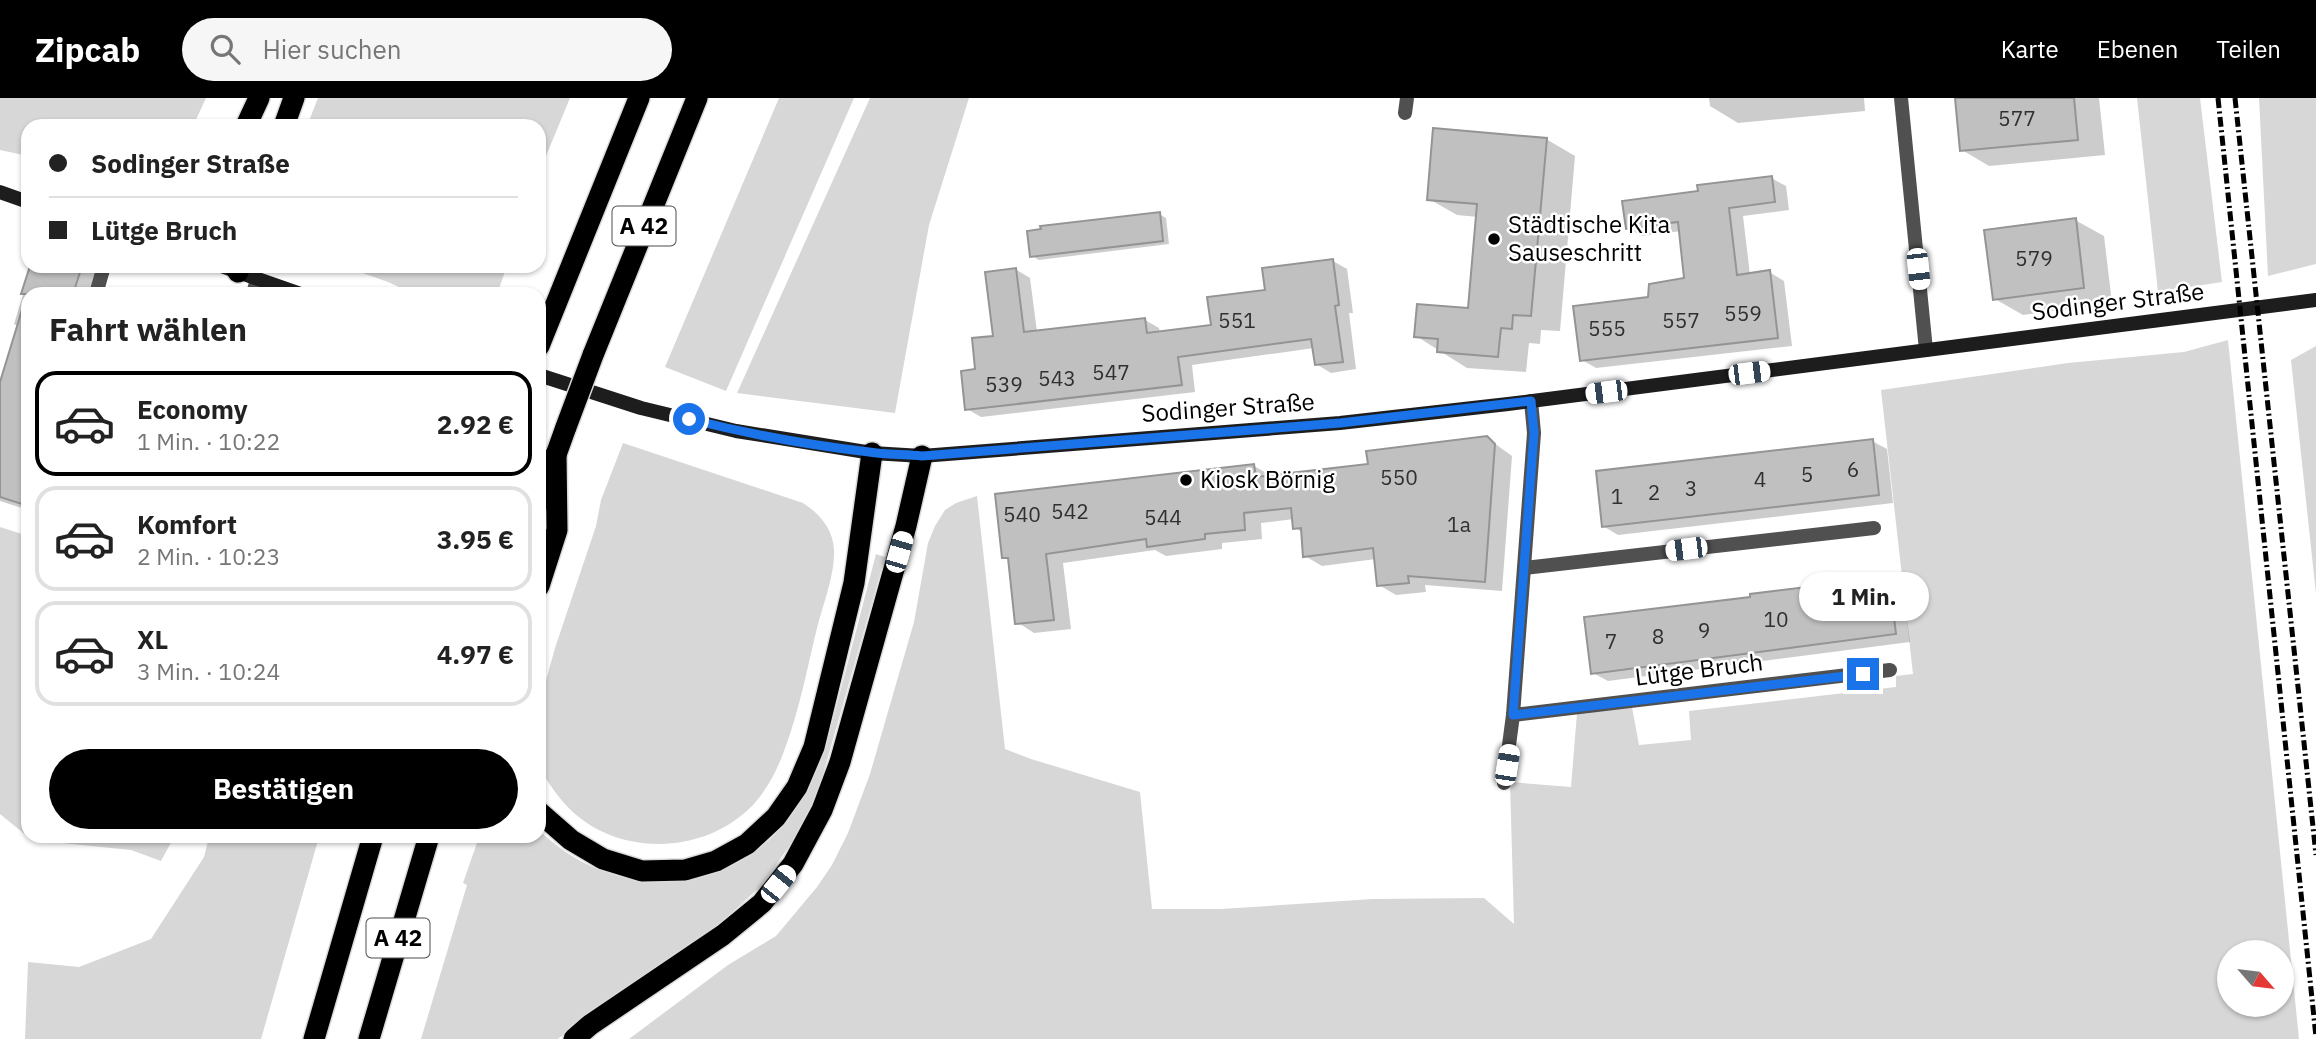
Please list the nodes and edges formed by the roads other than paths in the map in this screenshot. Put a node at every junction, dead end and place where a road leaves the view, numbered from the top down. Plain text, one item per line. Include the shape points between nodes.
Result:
1 (259, 98) edge
2 (295, 98) edge
3 (639, 98) edge
4 (697, 98) edge
5 (1407, 98) edge
6 (1901, 98) edge
7 (1405, 113) dead end
8 (249, 119) edge
9 (287, 119) edge
10 (0, 192) edge
11 (21, 200) edge
12 (244, 273) edge
13 (282, 287) edge
14 (2316, 300) edge
15 (546, 328) edge
16 (1926, 350) junction
17 (546, 377) edge
18 (1531, 401) junction
19 (872, 453) junction
20 (556, 454) junction
21 (922, 456) junction
22 (546, 482) edge
23 (1874, 528) dead end
24 (546, 564) edge
25 (1524, 568) junction
26 (1890, 670) dead end
27 (1513, 715) junction
28 (1504, 783) dead end
29 (546, 818) edge
30 (371, 843) edge
31 (427, 843) edge
32 (314, 1039) edge
33 (369, 1039) edge
34 (574, 1039) edge

1 - 8 highway
2 - 9 highway
3 - 15 highway, A 42
4 - 20 highway, A 42, bridge
5 - 7 street
6 - 16 street
10 - 11 street
12 - 13 street
14 - 16 street, Sodinger Straße
16 - 18 street, Sodinger Straße
17 - 19 street, Sodinger Straße via 641,408 736,431
18 - 21 street, Sodinger Straße via 1340,423
18 - 25 street via 1534,433
19 - 21 street, Sodinger Straße
19 - 29 highway via 854,583 814,747 797,787 776,817 747,844 716,861 685,870 642,871 603,859
20 - 22 highway, A 42
20 - 24 highway via 557,530
21 - 34 highway via 840,762 822,810 793,864 762,903 723,935
23 - 25 street
25 - 27 street
26 - 27 street, Lütge Bruch
27 - 28 street
30 - 32 highway, A 42
31 - 33 highway, A 42

